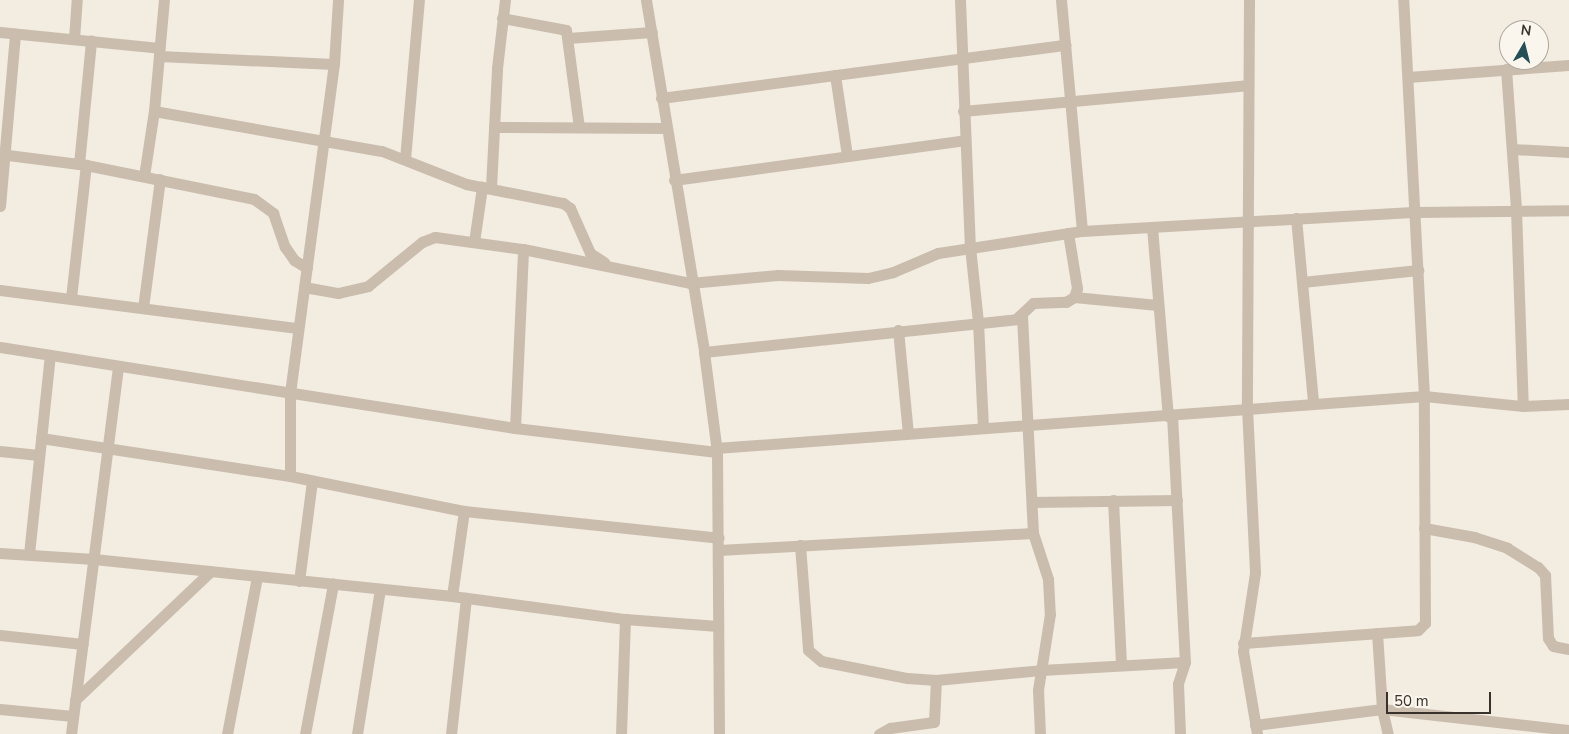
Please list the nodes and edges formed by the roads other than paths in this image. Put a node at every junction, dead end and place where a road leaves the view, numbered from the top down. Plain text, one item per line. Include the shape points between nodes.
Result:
1 (77, 0) edge
2 (164, 0) edge
3 (338, 0) edge
4 (419, 0) edge
5 (505, 0) edge
6 (646, 0) edge
7 (960, 0) edge
8 (1061, 0) edge
9 (1249, 0) edge
10 (1403, 0) edge
11 (502, 18) junction
12 (0, 32) edge
13 (652, 32) junction
14 (15, 34) junction
15 (568, 38) junction
16 (74, 39) junction
17 (91, 41) junction
18 (1066, 45) junction
19 (159, 52) junction
20 (960, 59) junction
21 (334, 64) junction
22 (1569, 65) edge
23 (1549, 66) edge
24 (1499, 70) edge
25 (1506, 70) edge
26 (834, 75) junction
27 (1408, 77) junction
28 (1247, 85) junction
29 (661, 98) junction
30 (1072, 103) junction
31 (154, 111) junction
32 (963, 111) junction
33 (579, 127) junction
34 (494, 128) junction
35 (666, 128) junction
36 (324, 139) junction
37 (965, 140) junction
38 (1512, 149) junction
39 (1569, 152) edge
40 (3, 154) edge
41 (848, 155) junction
42 (405, 159) junction
43 (83, 165) junction
44 (144, 176) junction
45 (160, 179) junction
46 (674, 180) junction
47 (487, 188) junction
48 (0, 206) edge
49 (1516, 210) junction
50 (1569, 210) edge
51 (1416, 212) junction
52 (1296, 218) junction
53 (1246, 221) junction
54 (1152, 227) junction
55 (1082, 231) junction
56 (1068, 233) junction
57 (474, 242) junction
58 (970, 248) junction
59 (524, 249) junction
60 (612, 267) junction
61 (307, 268) junction
62 (1418, 270) junction
63 (1302, 282) junction
64 (690, 283) junction
65 (304, 287) junction
66 (0, 290) edge
67 (1074, 297) junction
68 (71, 298) junction
69 (1158, 304) junction
70 (143, 308) junction
71 (1022, 316) junction
72 (978, 322) junction
73 (298, 328) junction
74 (898, 330) junction
75 (0, 347) edge
76 (704, 352) junction
77 (50, 355) junction
78 (118, 366) junction
79 (290, 393) junction
80 (1424, 396) junction
81 (1312, 402) junction
82 (1569, 404) edge
83 (1523, 406) junction
84 (1247, 408) junction
85 (1170, 415) junction
86 (1030, 424) junction
87 (983, 427) junction
88 (515, 428) junction
89 (908, 433) junction
90 (41, 438) junction
91 (108, 446) junction
92 (717, 450) junction
93 (0, 451) edge
94 (39, 456) junction
95 (290, 476) junction
96 (312, 481) junction
97 (1113, 500) junction
98 (1177, 500) junction
99 (1032, 502) junction
100 (464, 511) junction
101 (1424, 528) junction
102 (1034, 533) junction
103 (719, 544) junction
104 (800, 546) junction
105 (0, 553) edge
106 (29, 554) junction
107 (94, 559) junction
108 (211, 572) junction
109 (257, 576) junction
110 (299, 581) junction
111 (333, 584) junction
112 (380, 589) junction
113 (452, 596) junction
114 (466, 598) junction
115 (625, 619) junction
116 (718, 626) junction
117 (1377, 633) junction
118 (0, 635) edge
119 (1243, 643) junction
120 (82, 644) junction
121 (1569, 649) edge
122 (1185, 662) junction
123 (1121, 666) junction
124 (1041, 670) junction
125 (936, 680) junction
126 (75, 700) junction
127 (0, 709) edge
128 (1382, 709) junction
129 (73, 716) junction
130 (1256, 729) edge
131 (1519, 729) edge
132 (1569, 730) edge
133 (71, 734) edge
134 (227, 734) edge
135 (305, 734) edge
136 (358, 734) edge
137 (451, 734) edge
138 (621, 734) edge
139 (719, 734) edge
140 (879, 734) edge
141 (1040, 734) edge
142 (1180, 734) edge
143 (1388, 734) edge

1 - 16 street
2 - 19 street
3 - 21 street
4 - 42 street
5 - 11 street
6 - 13 street
7 - 20 street
8 - 18 street
9 - 28 street
10 - 27 street
11 - 15 street via 559,26 566,30
11 - 34 street
12 - 14 street
13 - 15 street
13 - 29 street
14 - 16 street
14 - 40 street
15 - 33 street
16 - 17 street
17 - 19 street
17 - 43 street
18 - 20 street
18 - 30 street
19 - 21 street
19 - 31 street
20 - 26 street
20 - 32 street
21 - 36 street
22 - 23 street
24 - 27 street
25 - 38 street
26 - 29 street
26 - 41 street
27 - 51 street
28 - 30 street
28 - 53 street
29 - 35 street
30 - 32 street
30 - 55 street
31 - 36 street
31 - 44 street
32 - 37 street
33 - 34 street
33 - 35 street
34 - 47 street
35 - 46 street
36 - 42 street
36 - 61 street
37 - 41 street
37 - 58 street
38 - 39 street
38 - 49 street
40 - 43 street
40 - 48 street
41 - 46 street
42 - 47 street via 423,169
43 - 44 street
43 - 68 street
44 - 45 street
45 - 61 street via 254,199 265,205 273,213 285,247 294,260
45 - 70 street
46 - 64 street
47 - 57 street
47 - 60 street via 563,203 570,208 590,254
49 - 50 street
49 - 51 street
49 - 83 street
51 - 52 street
51 - 62 street
52 - 53 street
52 - 63 street
53 - 54 street
53 - 84 street
54 - 55 street
54 - 69 street
55 - 56 street
56 - 58 street
56 - 67 street via 1077,288
57 - 59 street
57 - 65 street via 428,238 368,286 348,292
58 - 64 street via 938,253 893,272 868,278 778,275
58 - 72 street
59 - 60 street
59 - 88 street
60 - 64 street
61 - 65 street
62 - 63 street
62 - 80 street
63 - 81 street
64 - 76 street
65 - 73 street
66 - 68 street
67 - 69 street
67 - 71 street via 1066,302 1033,303
68 - 70 street
69 - 85 street
70 - 73 street
71 - 72 street
71 - 86 street
72 - 74 street
72 - 87 street
73 - 79 street
74 - 76 street
74 - 89 street
75 - 77 street
76 - 92 street
77 - 78 street
77 - 90 street
78 - 79 street
78 - 91 street
79 - 88 street
79 - 95 street
80 - 81 street
80 - 83 street
80 - 101 street
81 - 84 street
82 - 83 street
84 - 85 street
84 - 119 street via 1254,573
85 - 86 street
85 - 98 street
86 - 87 street
86 - 99 street
87 - 89 street
88 - 92 street
89 - 92 street
90 - 91 street
90 - 94 street
91 - 95 street
91 - 107 street
92 - 103 street
93 - 94 street
94 - 106 street
95 - 96 street
96 - 100 street
96 - 110 street
97 - 98 street
97 - 99 street
97 - 123 street
98 - 122 street
99 - 102 street
100 - 103 street
100 - 113 street
101 - 117 street via 1425,623 1418,630
101 - 121 street via 1474,537 1507,548 1538,566 1545,575 1548,638 1553,646
102 - 104 street
102 - 124 street via 1049,586 1049,621
103 - 104 street
103 - 116 street
104 - 125 street via 808,650 813,656 865,670
105 - 106 street
106 - 107 street
107 - 108 street
107 - 120 street
108 - 109 street
108 - 126 street
109 - 110 street
109 - 134 street
110 - 111 street
111 - 112 street
111 - 135 street
112 - 113 street
112 - 136 street
113 - 114 street
114 - 115 street
114 - 137 street
115 - 116 street
115 - 138 street
116 - 139 street
117 - 119 street
117 - 128 street
118 - 120 street
119 - 130 street
120 - 126 street
122 - 123 street
122 - 142 street via 1178,684
123 - 124 street
124 - 125 street
124 - 141 street
125 - 140 street via 934,722 890,728
126 - 129 street
127 - 129 street
128 - 130 street
128 - 131 street
128 - 143 street
129 - 133 street
131 - 132 street

